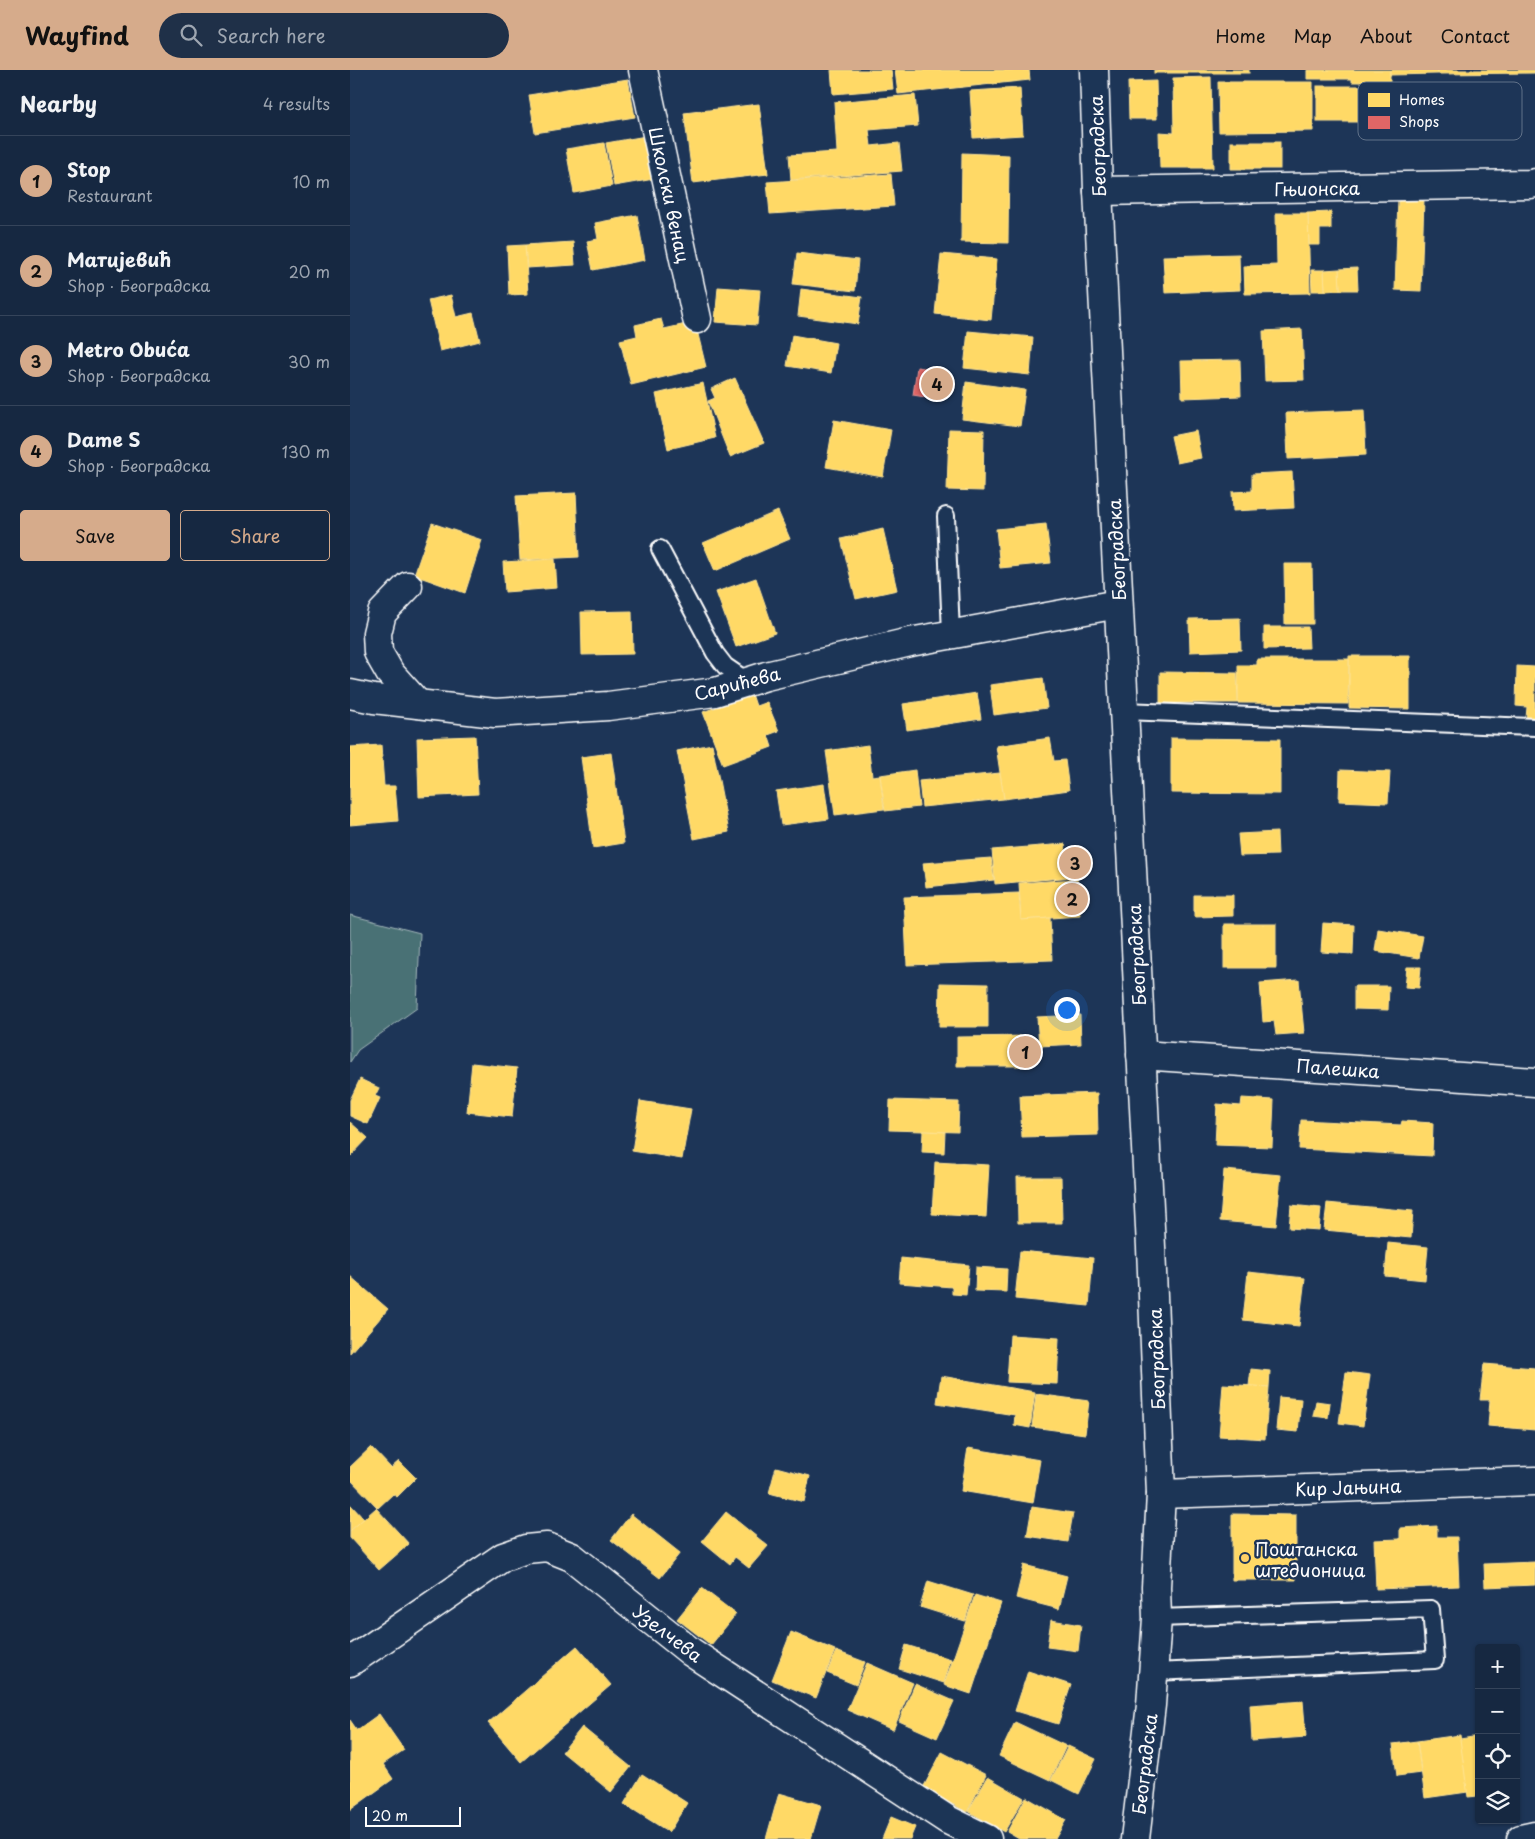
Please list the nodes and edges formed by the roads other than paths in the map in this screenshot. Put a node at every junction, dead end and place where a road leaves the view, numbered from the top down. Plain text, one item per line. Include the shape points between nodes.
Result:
1 (643, 70) edge
2 (1094, 70) edge
3 (1535, 183) edge
4 (1098, 191) junction
5 (697, 320) dead end
6 (946, 516) dead end
7 (660, 549) dead end
8 (408, 586) dead end
9 (1118, 604) junction
10 (951, 633) junction
11 (766, 676) junction
12 (350, 694) edge
13 (417, 703) junction
14 (1124, 711) junction
15 (1535, 727) edge
16 (1141, 1055) junction
17 (1535, 1082) edge
18 (1535, 1481) edge
19 (1161, 1494) junction
20 (1156, 1618) junction
21 (350, 1662) edge
22 (1153, 1672) junction
23 (1535, 1836) edge
24 (987, 1839) edge
25 (1135, 1839) edge
26 (1521, 1839) edge

1 - 5 street, Школски венац
2 - 4 street, Београдска
3 - 4 street, Гњионска
4 - 9 street, Београдска
6 - 10 lane
7 - 11 lane via 725,666 740,678
8 - 13 street via 382,613 376,633 378,652 390,673
9 - 10 street, Сарићева
9 - 14 street, Београдска
10 - 11 street, Сарићева
11 - 13 street, Сарићева via 715,692 608,706 494,713
12 - 13 street, Сарићева
14 - 15 lane
14 - 16 street, Београдска
16 - 17 street, Палешка
16 - 19 street, Београдска
18 - 19 street, Кир Јањина
19 - 20 street, Београдска
20 - 22 street, Београдска
20 - 22 lane via 1431,1609 1435,1660
21 - 24 street, Узелчева via 503,1557 526,1549 547,1547 572,1557 700,1658 948,1820
22 - 25 street, Београдска
23 - 26 street

